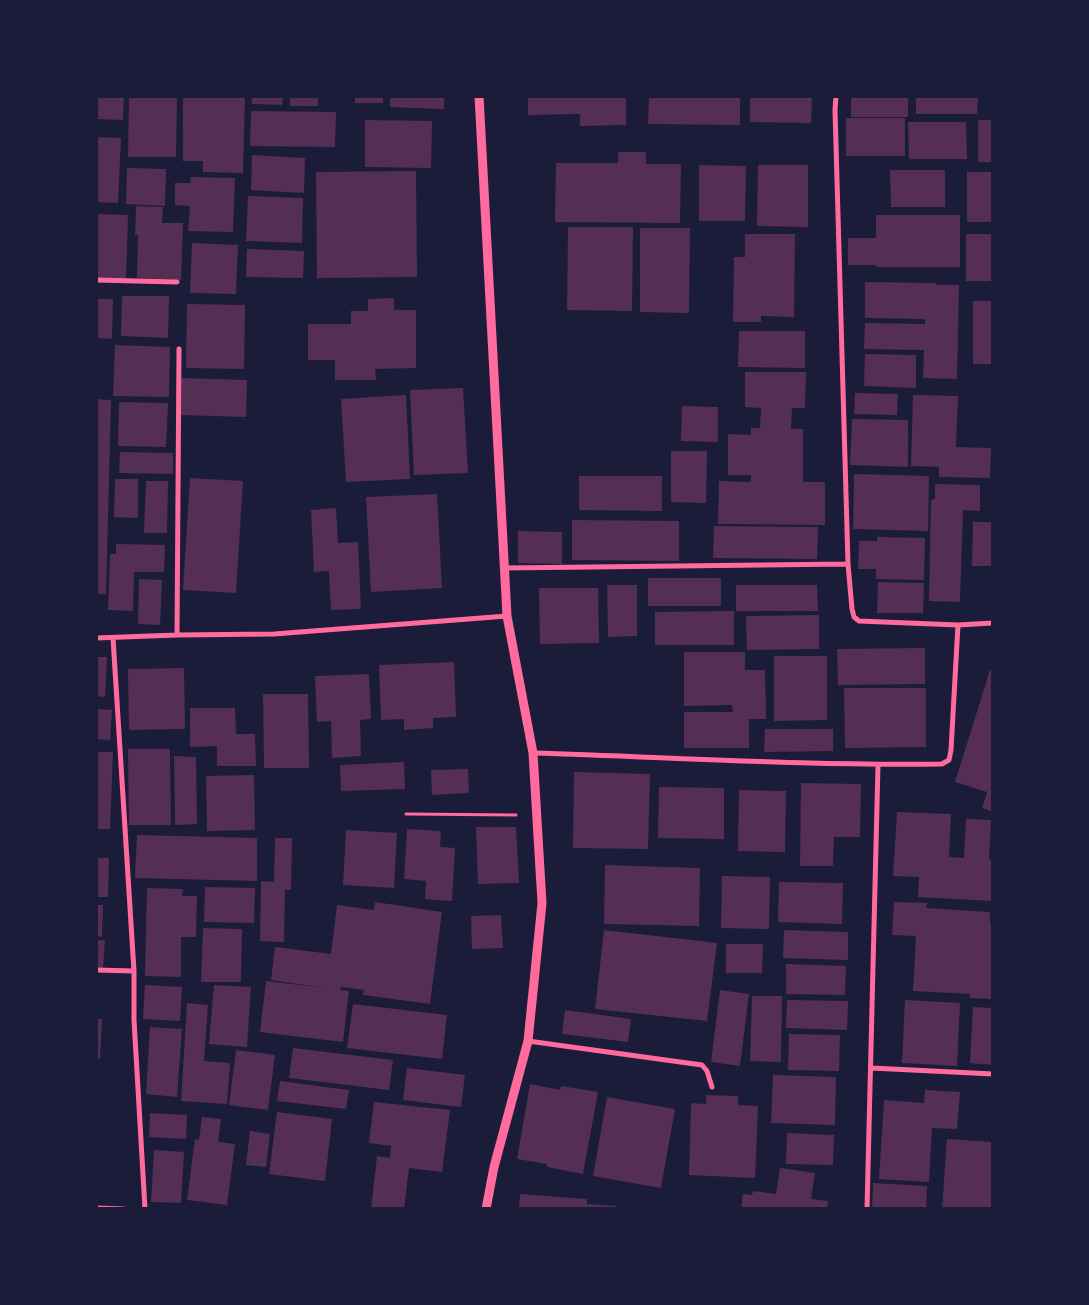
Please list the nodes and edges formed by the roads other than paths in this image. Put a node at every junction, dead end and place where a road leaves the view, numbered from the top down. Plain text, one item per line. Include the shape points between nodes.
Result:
1 (479, 96) edge
2 (836, 96) edge
3 (96, 280) edge
4 (177, 282) dead end
5 (179, 349) dead end
6 (848, 564) junction
7 (504, 568) junction
8 (507, 616) junction
9 (993, 623) edge
10 (958, 625) junction
11 (177, 635) junction
12 (96, 638) edge
13 (113, 638) junction
14 (533, 753) junction
15 (878, 765) junction
16 (96, 970) edge
17 (134, 971) junction
18 (528, 1041) junction
19 (871, 1068) junction
20 (993, 1074) edge
21 (712, 1087) dead end
22 (96, 1208) edge
23 (124, 1209) edge
24 (145, 1209) edge
25 (486, 1209) edge
26 (868, 1209) edge

1 - 7 street
2 - 6 street
3 - 4 street
5 - 11 street
6 - 7 street
6 - 10 street via 852,609 859,621
7 - 8 street
8 - 11 street via 274,634
8 - 14 street
9 - 10 street
10 - 15 street via 949,760 942,764
11 - 13 street
12 - 13 street
13 - 17 street
14 - 15 street
14 - 18 street via 542,903
15 - 19 street
16 - 17 street
17 - 24 street via 134,1038
18 - 21 street via 702,1065
18 - 25 street
19 - 20 street
19 - 26 street
22 - 23 street

